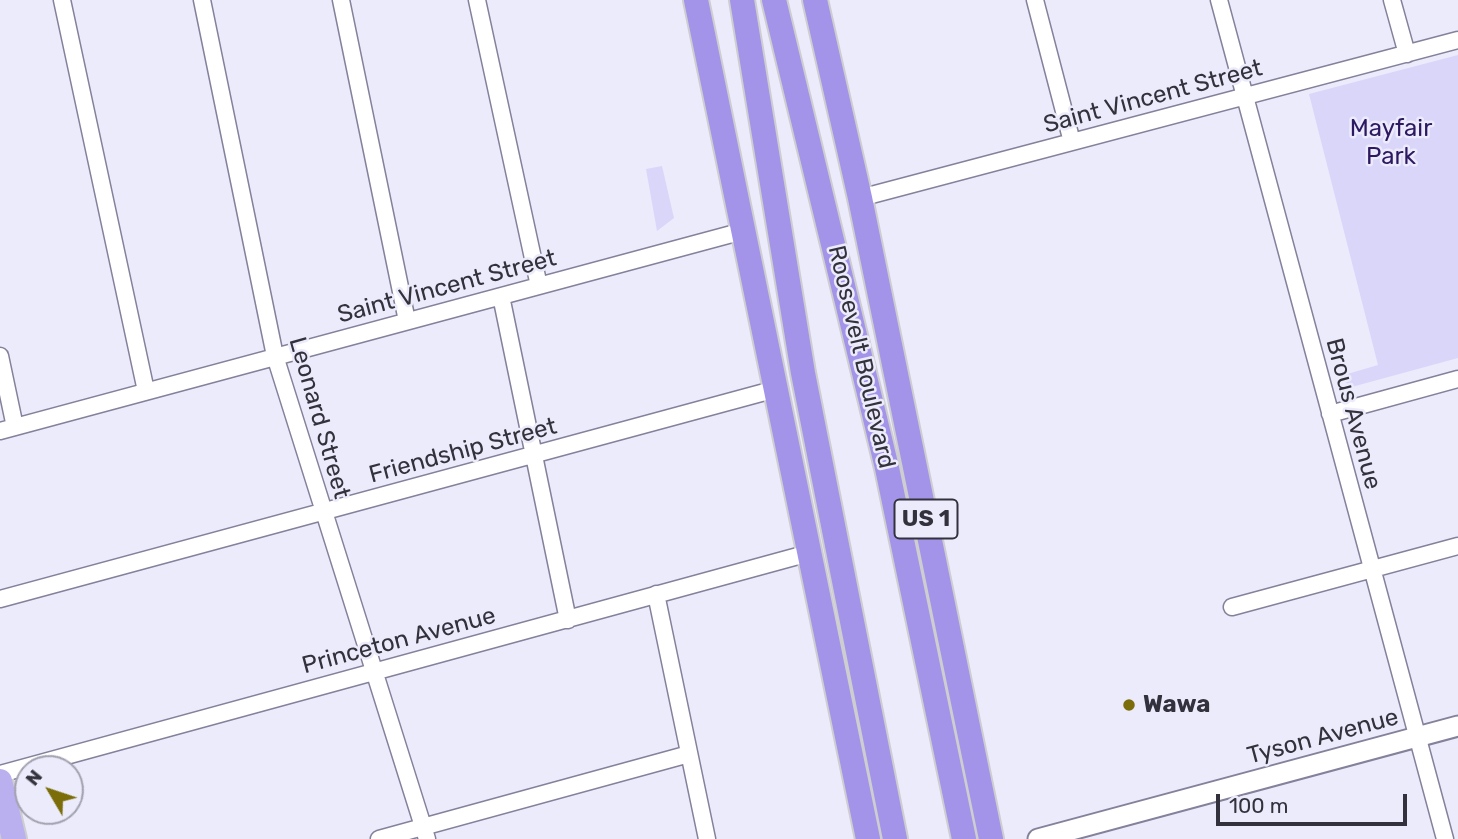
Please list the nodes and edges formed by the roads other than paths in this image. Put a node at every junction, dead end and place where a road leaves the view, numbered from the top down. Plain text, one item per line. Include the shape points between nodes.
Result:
1 (62, 0) edge
2 (202, 0) edge
3 (341, 0) edge
4 (477, 0) edge
5 (696, 0) edge
6 (742, 0) edge
7 (774, 0) edge
8 (816, 0) edge
9 (1035, 0) edge
10 (1219, 0) edge
11 (1392, 0) edge
12 (1458, 40) edge
13 (1407, 54) junction
14 (1246, 96) junction
15 (839, 114) junction
16 (1072, 142) junction
17 (860, 198) junction
18 (743, 231) junction
19 (842, 274) junction
20 (539, 286) junction
21 (501, 296) junction
22 (407, 321) junction
23 (0, 356) edge
24 (275, 356) junction
25 (1458, 379) edge
26 (776, 389) junction
27 (146, 391) junction
28 (1330, 414) junction
29 (8, 429) edge
30 (534, 456) junction
31 (323, 513) junction
32 (1458, 546) edge
33 (810, 553) junction
34 (1371, 569) junction
35 (656, 594) junction
36 (0, 599) edge
37 (1232, 607) dead end
38 (568, 620) junction
39 (374, 671) junction
40 (872, 722) junction
41 (1458, 726) edge
42 (1418, 737) junction
43 (689, 754) junction
44 (0, 774) edge
45 (0, 781) edge
46 (426, 833) edge
47 (14, 839) edge
48 (379, 839) edge
49 (707, 839) edge
50 (868, 839) edge
51 (895, 839) edge
52 (964, 839) edge
53 (991, 839) edge
54 (1038, 839) edge
55 (1445, 839) edge

1 - 27 street
2 - 24 street, Leonard Street
3 - 22 street
4 - 20 street
5 - 18 highway
6 - 40 highway via 803,373
7 - 19 highway, Roosevelt Boulevard / US 1
8 - 15 highway, Roosevelt Boulevard / US 1
9 - 16 street
10 - 14 street, Brous Avenue
11 - 13 street
12 - 13 street, Saint Vincent Street
13 - 14 street, Saint Vincent Street
14 - 16 street, Saint Vincent Street
14 - 28 street, Brous Avenue
15 - 17 highway, Roosevelt Boulevard / US 1
15 - 19 highway
16 - 17 street, Saint Vincent Street
17 - 53 highway, Roosevelt Boulevard / US 1
18 - 20 street, Saint Vincent Street
18 - 26 highway
19 - 52 highway, Roosevelt Boulevard / US 1
20 - 21 street, Saint Vincent Street
21 - 22 street, Saint Vincent Street
21 - 30 street
22 - 24 street, Saint Vincent Street
23 - 29 street
24 - 27 street, Saint Vincent Street
24 - 31 street, Leonard Street
25 - 28 street
26 - 30 street, Friendship Street
26 - 33 highway
27 - 29 street, Saint Vincent Street
28 - 34 street, Brous Avenue
30 - 31 street, Friendship Street
30 - 38 street
31 - 36 street, Friendship Street
31 - 39 street, Leonard Street
32 - 34 street
33 - 35 street, Princeton Avenue
33 - 40 highway
33 - 50 highway
34 - 37 street
34 - 42 street, Brous Avenue
35 - 38 street, Princeton Avenue
35 - 43 street
38 - 39 street, Princeton Avenue
39 - 44 street, Princeton Avenue
39 - 46 street, Leonard Street
40 - 51 highway
41 - 42 street, Tyson Avenue
42 - 54 street, Tyson Avenue
42 - 55 street, Brous Avenue
43 - 46 street
43 - 49 street
45 - 47 main road
46 - 48 street

